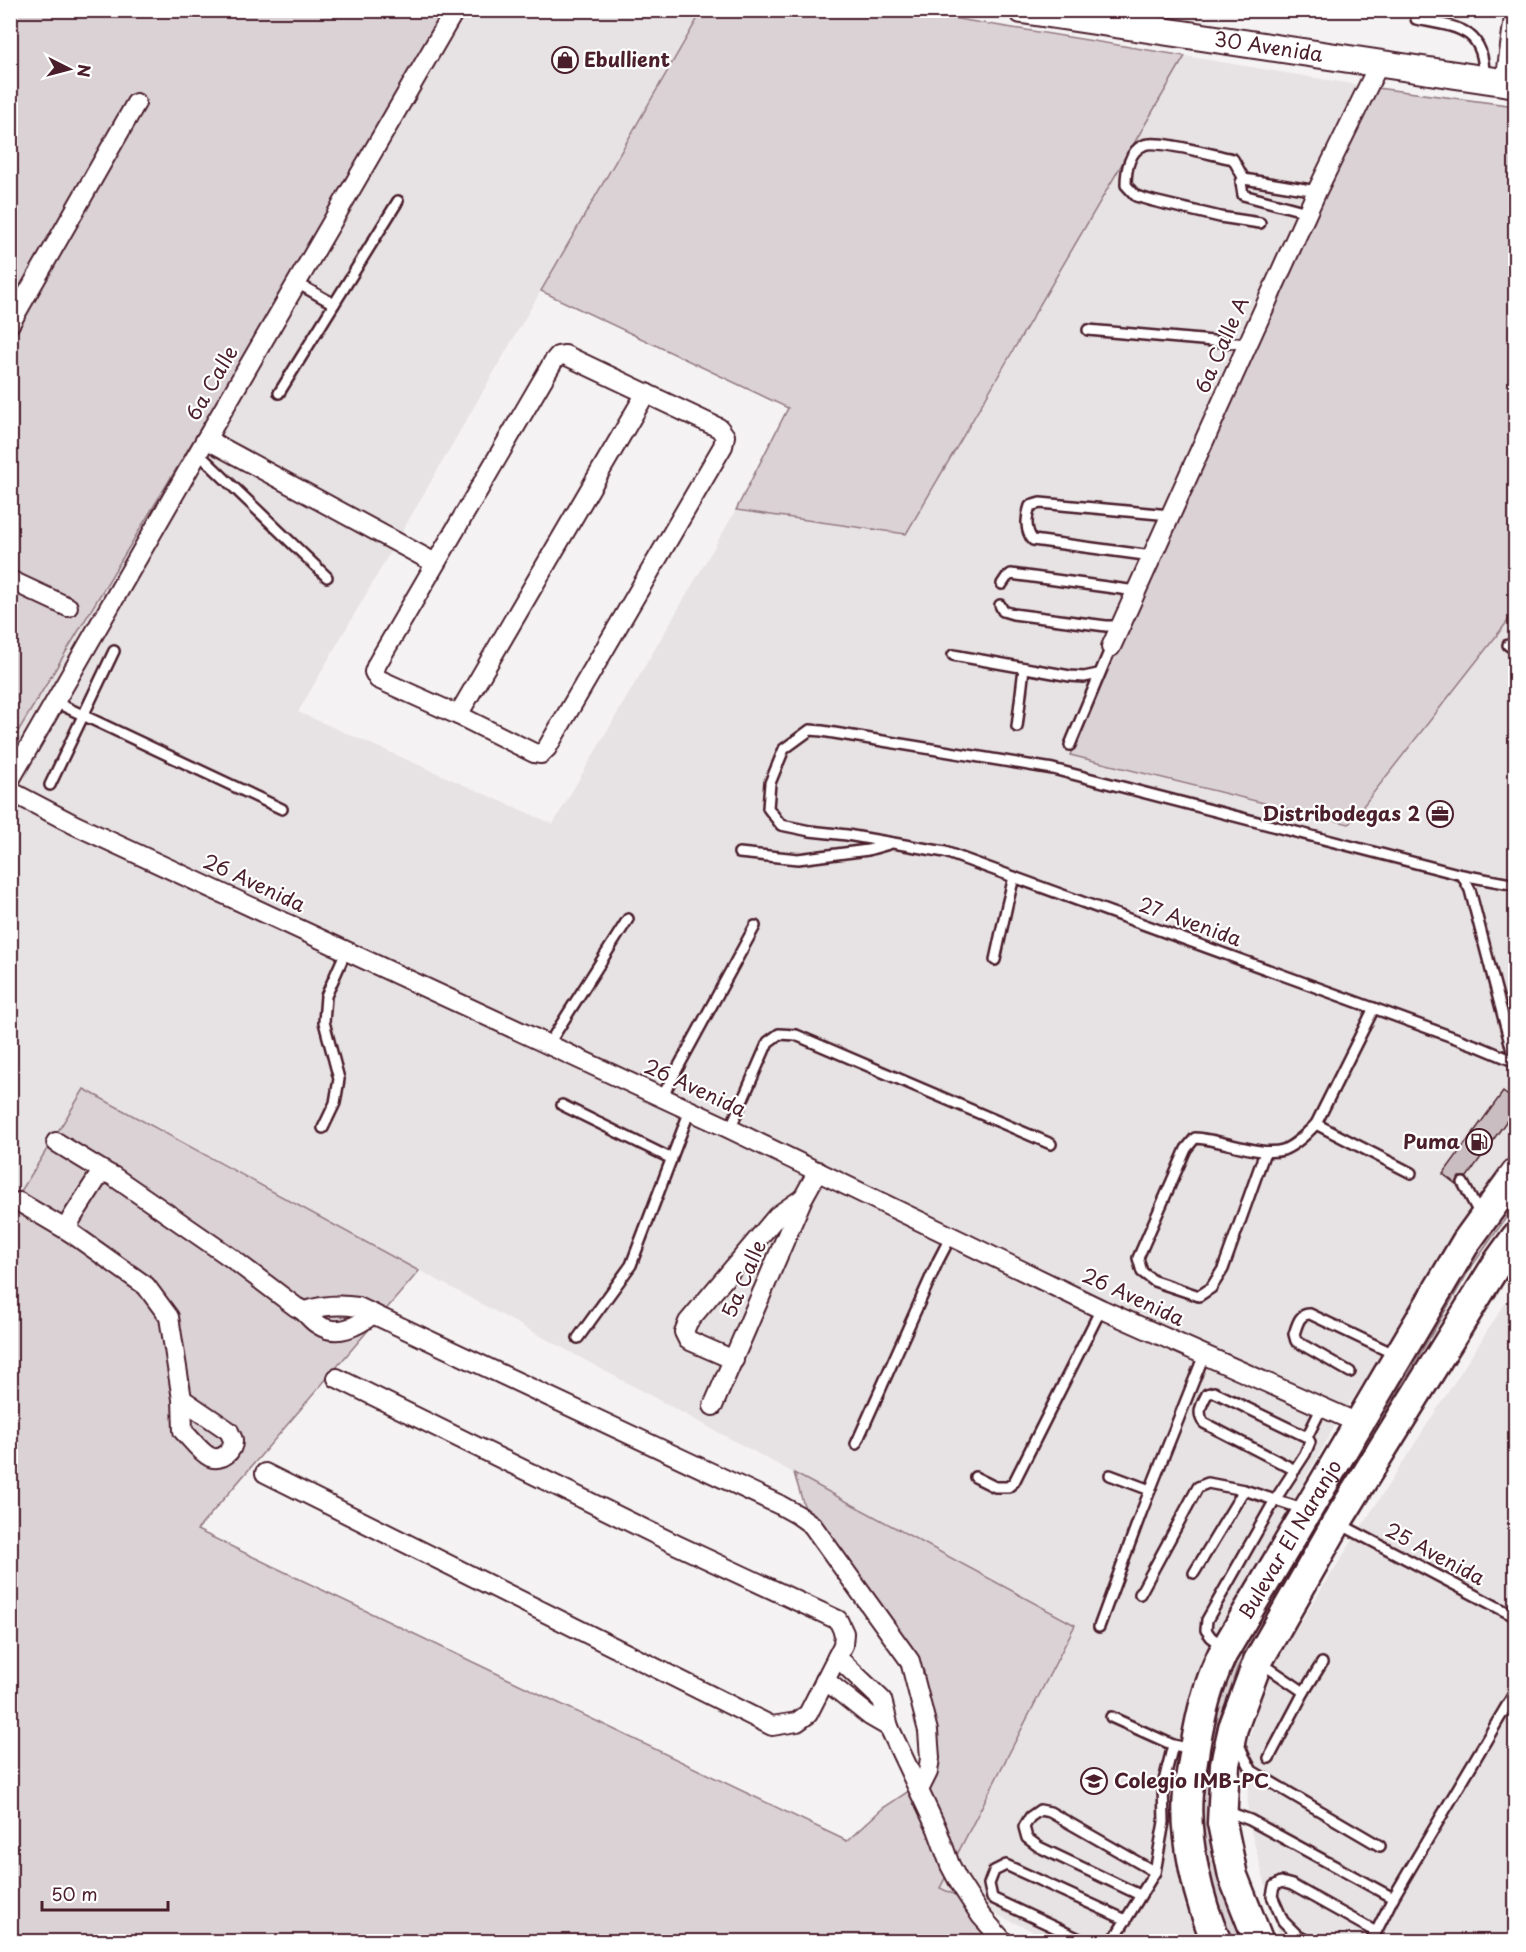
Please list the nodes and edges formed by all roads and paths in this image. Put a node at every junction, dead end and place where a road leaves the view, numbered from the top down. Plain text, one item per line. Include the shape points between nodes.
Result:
1 (455, 10) edge
2 (1022, 10) edge
3 (1515, 10) edge
4 (1416, 19) dead end
5 (1379, 64) junction
6 (1501, 82) edge
7 (136, 103) dead end
8 (1244, 179) junction
9 (1317, 191) junction
10 (398, 201) dead end
11 (1307, 212) junction
12 (1260, 223) dead end
13 (297, 283) junction
14 (16, 303) edge
15 (334, 304) junction
16 (10, 324) edge
17 (1088, 330) dead end
18 (1247, 344) junction
19 (279, 393) dead end
20 (646, 393) junction
21 (202, 446) junction
22 (1170, 515) junction
23 (1152, 556) junction
24 (435, 563) junction
25 (327, 577) dead end
26 (10, 580) edge
27 (1002, 584) dead end
28 (1136, 591) junction
29 (1000, 605) dead end
30 (68, 607) dead end
31 (1120, 626) junction
32 (1111, 647) joint
33 (114, 651) dead end
34 (953, 655) dead end
35 (1024, 668) junction
36 (1098, 674) junction
37 (55, 702) junction
38 (82, 715) junction
39 (458, 715) junction
40 (1017, 727) dead end
41 (1070, 745) dead end
42 (10, 780) edge
43 (50, 785) dead end
44 (10, 791) edge
45 (282, 810) dead end
46 (891, 843) junction
47 (739, 853) dead end
48 (1462, 875) junction
49 (1014, 878) junction
50 (1515, 885) edge
51 (628, 919) dead end
52 (755, 926) dead end
53 (346, 951) junction
54 (995, 960) dead end
55 (1374, 1008) junction
56 (548, 1044) junction
57 (1515, 1062) edge
58 (662, 1097) junction
59 (562, 1105) dead end
60 (690, 1110) junction
61 (1316, 1124) junction
62 (324, 1128) dead end
63 (730, 1128) junction
64 (56, 1142) dead end
65 (1051, 1144) dead end
66 (1265, 1152) junction
67 (672, 1159) junction
68 (105, 1172) junction
69 (818, 1172) junction
70 (1411, 1173) dead end
71 (1515, 1173) edge
72 (1463, 1183) dead end
73 (803, 1198) junction
74 (19, 1202) dead end
75 (1482, 1218) junction
76 (70, 1232) junction
77 (951, 1236) junction
78 (1515, 1238) edge
79 (1507, 1268) edge
80 (1101, 1309) junction
81 (305, 1311) junction
82 (373, 1314) junction
83 (578, 1338) dead end
84 (1204, 1355) junction
85 (1399, 1356) junction
86 (734, 1360) junction
87 (1350, 1372) dead end
88 (338, 1378) dead end
89 (182, 1399) dead end
90 (713, 1406) dead end
91 (1322, 1407) junction
92 (1360, 1424) junction
93 (1307, 1437) junction
94 (856, 1444) dead end
95 (1295, 1470) junction
96 (265, 1473) dead end
97 (1110, 1475) dead end
98 (975, 1477) dead end
99 (1150, 1490) junction
100 (1244, 1490) junction
101 (1275, 1500) junction
102 (1308, 1510) junction
103 (1337, 1522) junction
104 (1194, 1573) dead end
105 (1140, 1594) dead end
106 (1515, 1617) edge
107 (1099, 1627) dead end
108 (1227, 1648) junction
109 (837, 1657) junction
110 (1258, 1660) junction
111 (1322, 1663) dead end
112 (825, 1680) junction
113 (1515, 1690) edge
114 (1304, 1692) junction
115 (1111, 1717) dead end
116 (889, 1727) junction
117 (1233, 1728) junction
118 (1184, 1747) junction
119 (1269, 1758) dead end
120 (919, 1790) junction
121 (1221, 1809) junction
122 (1380, 1846) dead end
123 (1155, 1872) junction
124 (1140, 1895) junction
125 (1393, 1898) junction
126 (1126, 1920) junction
127 (1376, 1932) junction
128 (1004, 1941) edge
129 (1086, 1941) edge
130 (1111, 1941) edge
131 (1217, 1941) edge
132 (1259, 1941) edge
133 (1309, 1941) edge
134 (1371, 1941) edge

1 - 13 street, 6a Calle
2 - 5 street, 30 Avenida
3 - 6 street
4 - 6 lane via 1470,33 1484,64
5 - 6 street, 30 Avenida
5 - 9 street, 6a Calle A
7 - 14 street
8 - 9 lane
8 - 11 lane via 1243,195
8 - 12 lane via 1233,159 1161,144 1146,144 1136,150 1126,169 1126,185 1136,196
9 - 11 street, 6a Calle A
10 - 15 lane
11 - 18 street, 6a Calle A
13 - 15 lane
13 - 21 street, 6a Calle
14 - 16 street
15 - 19 lane
17 - 18 lane
18 - 22 street, 6a Calle A
20 - 24 street via 564,355 558,356
20 - 39 street
20 - 39 street via 719,428 725,436 723,446 547,748 541,754 534,753
21 - 24 street
21 - 25 lane
21 - 37 street, 6a Calle
22 - 23 street, 6a Calle A
22 - 23 lane via 1040,503 1028,510 1027,530 1033,540
23 - 28 street, 6a Calle A
24 - 39 street via 375,672 378,679
26 - 30 street
27 - 28 lane via 1011,574
28 - 31 street, 6a Calle A
29 - 31 lane via 1003,611 1013,614
31 - 32 street, 6a Calle A
32 - 36 lane
33 - 38 lane
34 - 35 lane
35 - 36 lane via 1070,676
35 - 40 lane
36 - 41 lane
37 - 38 lane
37 - 42 street, 6a Calle
38 - 43 lane
38 - 45 lane
44 - 53 street, 26 Avenida
46 - 47 lane via 798,859
46 - 48 lane, 27 Avenida via 781,825 768,808 770,783 784,749 810,730 1053,770
46 - 49 lane, 27 Avenida via 945,852
48 - 50 lane, 27 Avenida
48 - 57 lane via 1470,890
49 - 54 lane
49 - 55 lane, 27 Avenida
51 - 56 lane
52 - 58 lane
53 - 56 street, 26 Avenida
53 - 62 lane via 326,996 324,1022 339,1079 335,1103
55 - 57 lane, 27 Avenida
55 - 61 lane
56 - 58 street, 26 Avenida
58 - 60 street, 26 Avenida
59 - 67 lane
60 - 63 street, 26 Avenida
60 - 67 lane
61 - 66 lane via 1283,1149
61 - 70 lane
63 - 65 lane via 768,1042 779,1034 796,1035
63 - 69 street, 26 Avenida
64 - 68 street
66 - 66 lane via 1195,1138 1186,1149 1138,1258 1142,1272 1154,1281 1199,1296 1211,1288 1223,1269
67 - 83 lane via 631,1265
68 - 76 street via 73,1216
68 - 81 street
69 - 73 street, 5a Calle
69 - 77 street, 26 Avenida
71 - 75 main road, Bulevar El Naranjo
72 - 75 lane
73 - 86 street, 5a Calle
73 - 86 street via 777,1216 688,1322 684,1332 688,1341
74 - 76 street
75 - 85 main road, Bulevar El Naranjo
76 - 89 street via 146,1286 158,1300 169,1317
77 - 80 street, 26 Avenida
77 - 94 lane
78 - 79 main road, Bulevar El Naranjo
79 - 103 main road, Bulevar El Naranjo
80 - 84 street, 26 Avenida
80 - 98 lane via 1014,1482 1008,1487 995,1487
81 - 82 street via 340,1304
81 - 82 street via 318,1325 331,1330 346,1329
82 - 120 street via 780,1505 812,1525 910,1661 928,1731 930,1758
84 - 91 street, 26 Avenida
84 - 99 lane
85 - 87 lane via 1310,1314 1301,1316 1294,1334 1296,1341
85 - 92 main road, Bulevar El Naranjo
86 - 90 street, 5a Calle
88 - 109 street via 838,1620 844,1633
91 - 92 street, 26 Avenida
91 - 93 lane
92 - 102 main road, Bulevar El Naranjo
93 - 95 lane via 1308,1449
93 - 95 lane via 1214,1392 1208,1394 1199,1413 1204,1423
95 - 101 lane
96 - 112 street via 772,1726 797,1722 808,1714
97 - 99 lane
99 - 107 lane
100 - 101 lane
100 - 104 lane
100 - 105 lane via 1208,1483 1198,1487
101 - 102 lane
101 - 108 lane via 1207,1620 1206,1630
102 - 108 main road, Bulevar El Naranjo
103 - 106 lane, 25 Avenida
103 - 110 main road, Bulevar El Naranjo
108 - 118 main road, Bulevar El Naranjo
109 - 112 street
109 - 116 street via 882,1700
110 - 114 lane
110 - 117 main road, Bulevar El Naranjo
111 - 114 lane
112 - 116 street
113 - 125 lane
114 - 119 lane
115 - 118 lane
116 - 120 street
117 - 121 main road, Bulevar El Naranjo
117 - 122 lane via 1252,1770
118 - 123 lane via 1163,1785 1164,1822
118 - 131 main road, Bulevar El Naranjo via 1192,1855 1197,1883
120 - 128 street via 959,1882 981,1916
121 - 125 lane via 1250,1820
121 - 132 main road, Bulevar El Naranjo via 1233,1876
123 - 124 lane
123 - 124 lane via 1050,1812 1040,1810 1030,1817 1024,1827 1027,1838 1039,1847
124 - 126 lane
125 - 127 lane
126 - 129 lane via 1006,1865 994,1870 989,1884 992,1898
126 - 130 lane
127 - 133 lane via 1281,1882 1274,1886 1272,1896 1283,1920 1298,1936
127 - 134 lane

